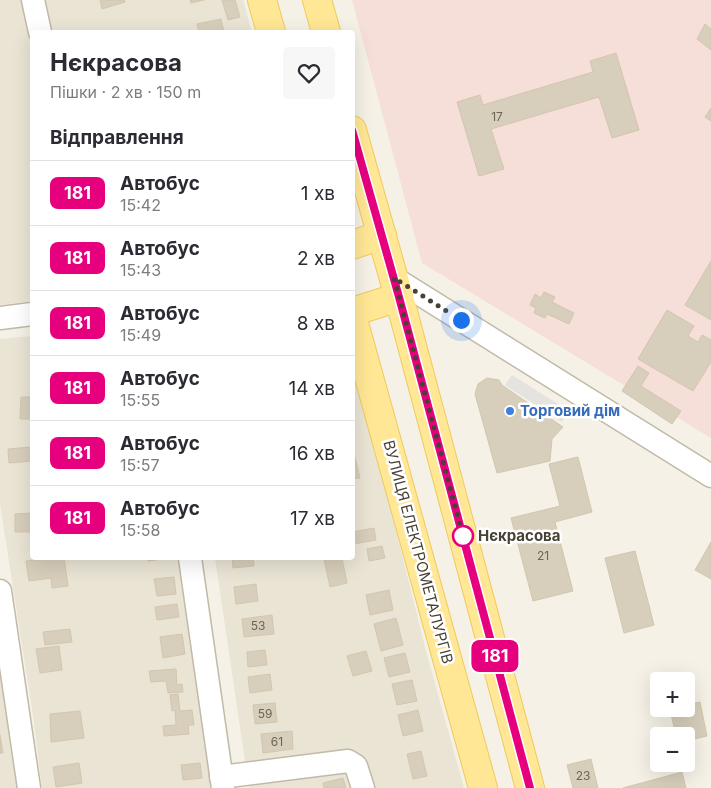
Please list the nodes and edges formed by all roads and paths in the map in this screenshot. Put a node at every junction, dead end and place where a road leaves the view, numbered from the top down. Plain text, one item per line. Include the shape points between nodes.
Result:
1 (33, 0) edge
2 (262, 0) edge
3 (316, 0) edge
4 (40, 30) edge
5 (271, 30) edge
6 (325, 30) edge
7 (355, 141) edge
8 (382, 236) junction
9 (355, 244) edge
10 (396, 287) junction
11 (355, 310) edge
12 (30, 314) edge
13 (0, 318) edge
14 (355, 327) edge
15 (711, 476) edge
16 (190, 560) edge
17 (0, 591) edge
18 (222, 783) edge
19 (29, 788) edge
20 (363, 788) edge
21 (483, 788) edge
22 (530, 788) edge

1 - 4 street
2 - 5 main road
3 - 6 main road
7 - 8 main road
8 - 9 main road
8 - 10 main road
10 - 11 main road
10 - 15 street
10 - 22 main road
12 - 13 street
14 - 21 main road, ВУЛИЦЯ ЕЛЕКТРОМЕТАЛУРГІВ
16 - 18 street
17 - 19 street
18 - 20 street via 348,761 356,766

